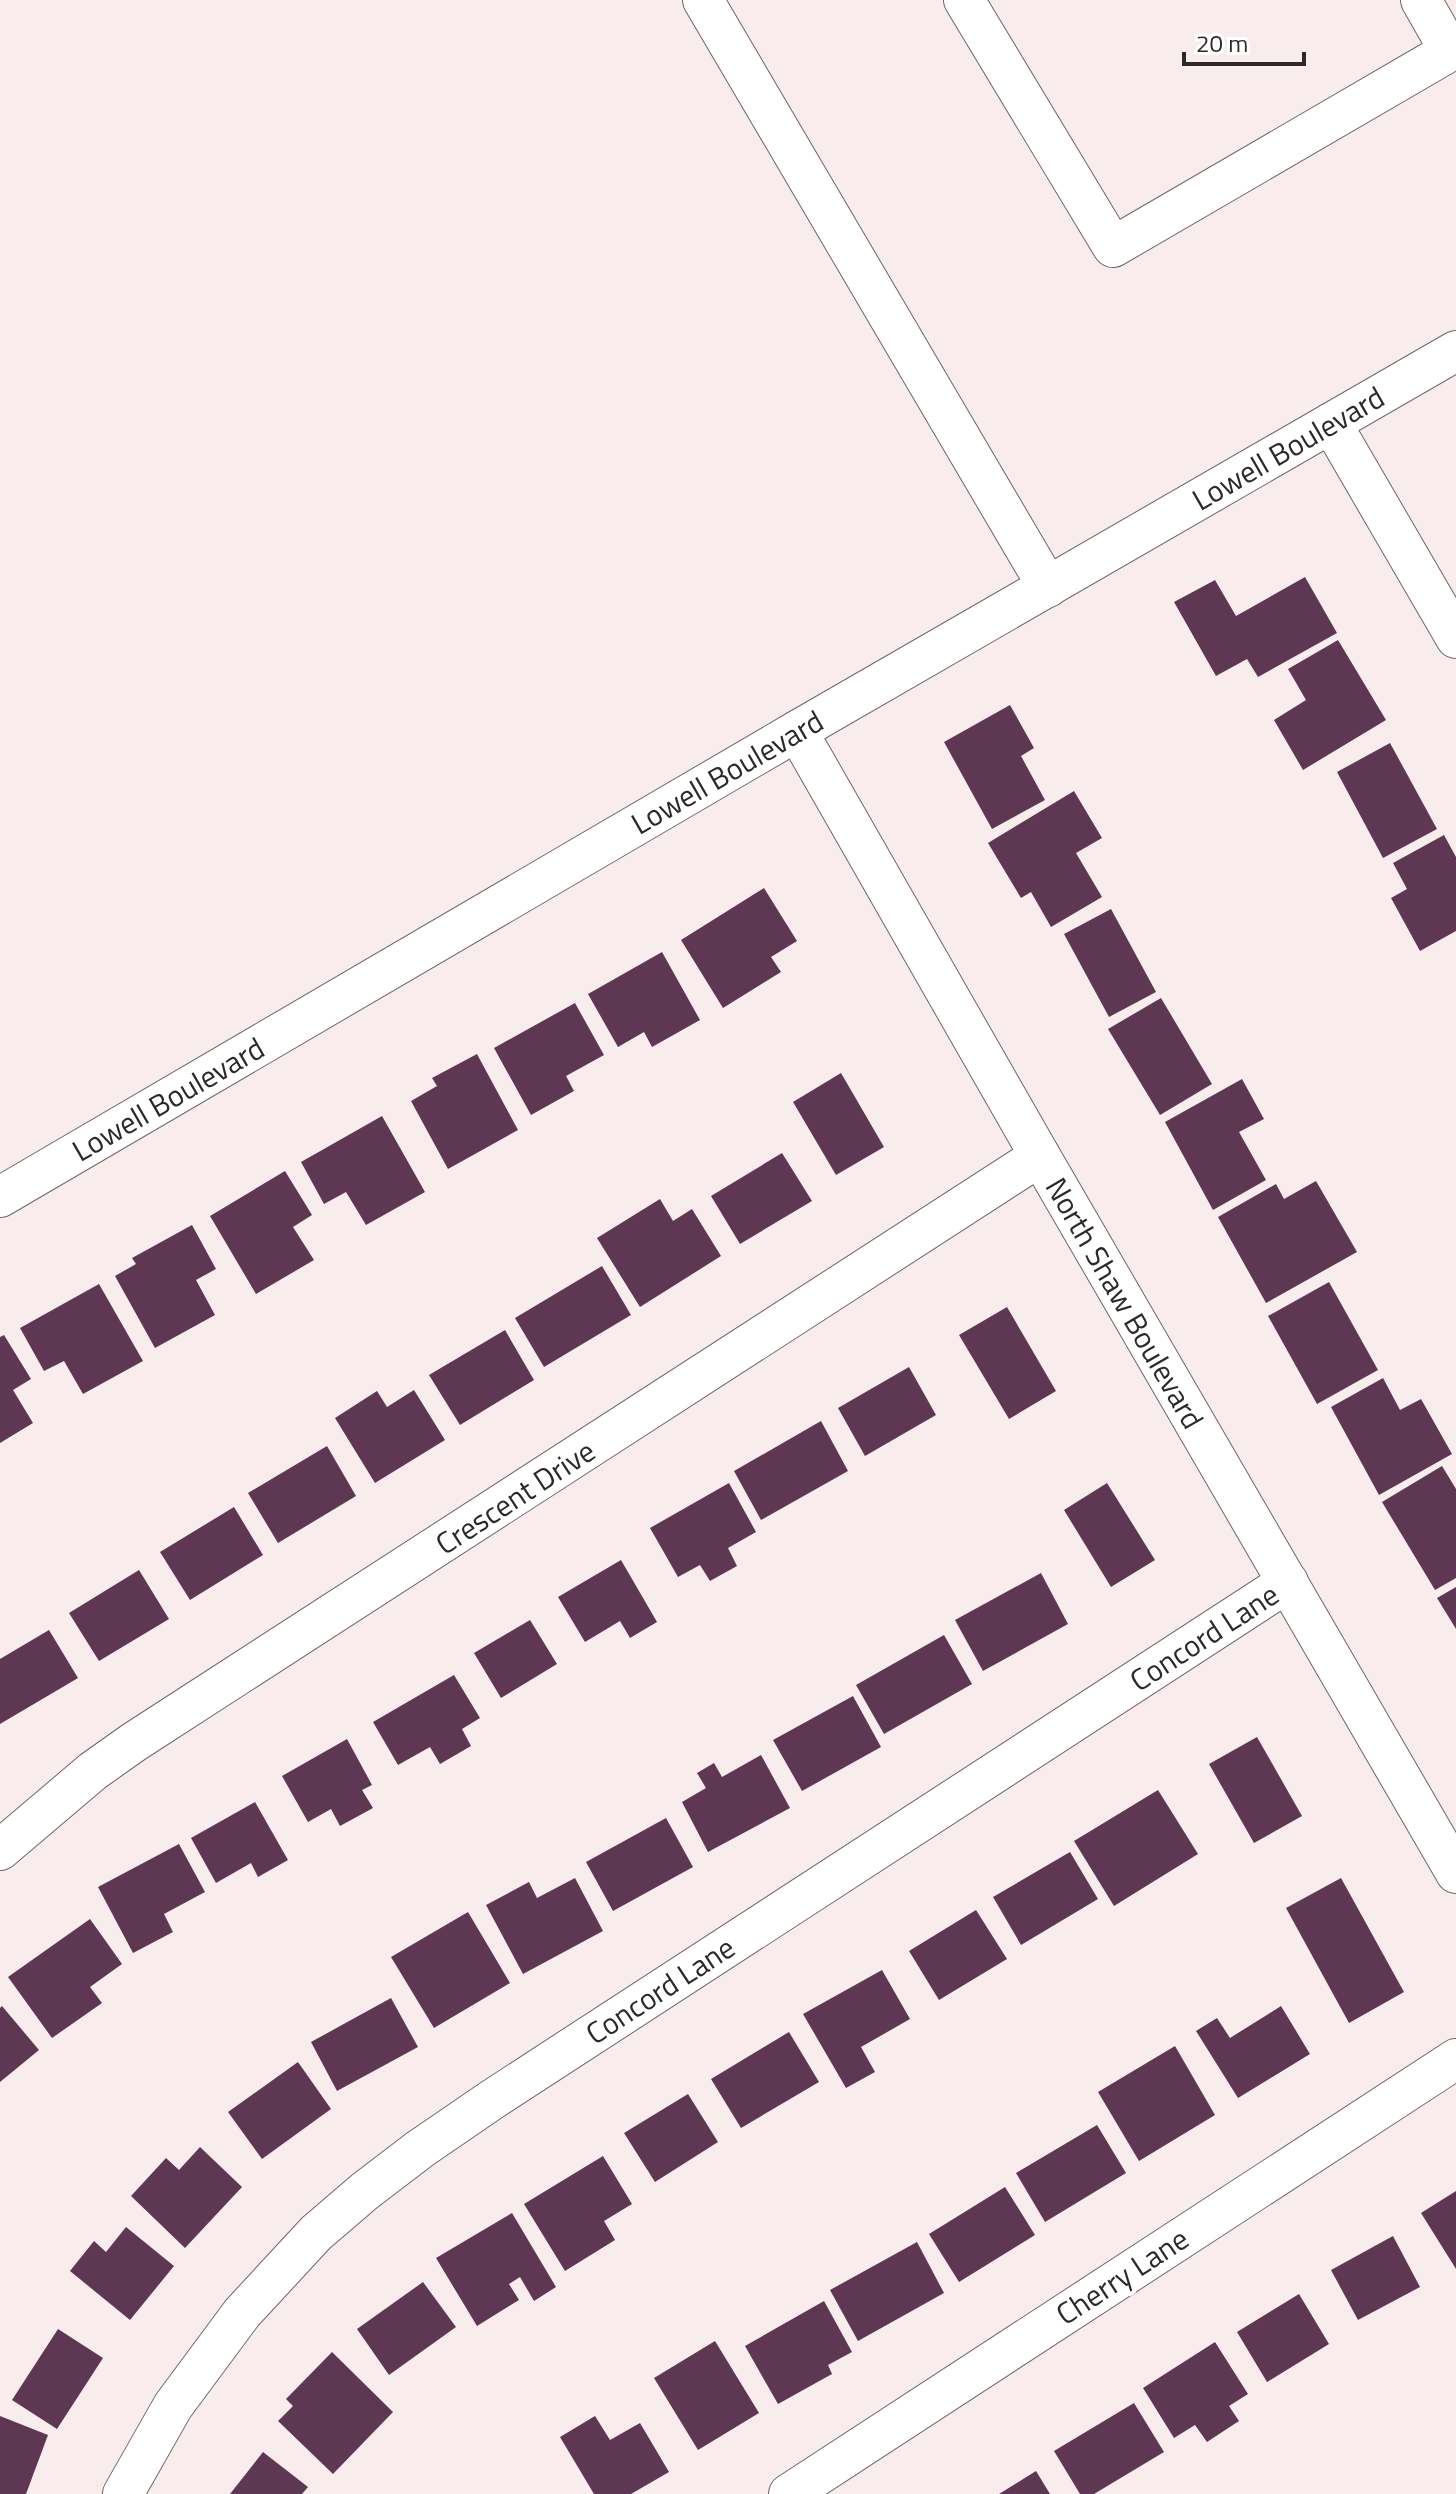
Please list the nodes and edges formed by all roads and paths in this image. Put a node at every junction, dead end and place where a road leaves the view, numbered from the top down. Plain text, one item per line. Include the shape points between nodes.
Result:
1 (703, 0) edge
2 (964, 0) edge
3 (1421, 0) edge
4 (1456, 351) edge
5 (1331, 423) junction
6 (1048, 587) junction
7 (1456, 638) edge
8 (797, 731) junction
9 (1040, 1156) junction
10 (0, 1197) edge
11 (1288, 1582) junction
12 (0, 1850) edge
13 (1456, 1873) edge
14 (1456, 2059) edge
15 (123, 2494) edge
16 (789, 2494) edge

1 - 6 street
2 - 3 street via 1113,247 1450,51
4 - 5 street, Lowell Boulevard
5 - 6 street, Lowell Boulevard
5 - 7 street
6 - 8 street, Lowell Boulevard
8 - 9 street, North Shaw Boulevard
8 - 10 street, Lowell Boulevard
9 - 11 street, North Shaw Boulevard
9 - 12 street, Crescent Drive via 134,1742
11 - 13 street, North Shaw Boulevard
11 - 15 street, Concord Lane via 493,2099 365,2191 316,2233 242,2313 173,2406
14 - 16 street, Cherry Lane

